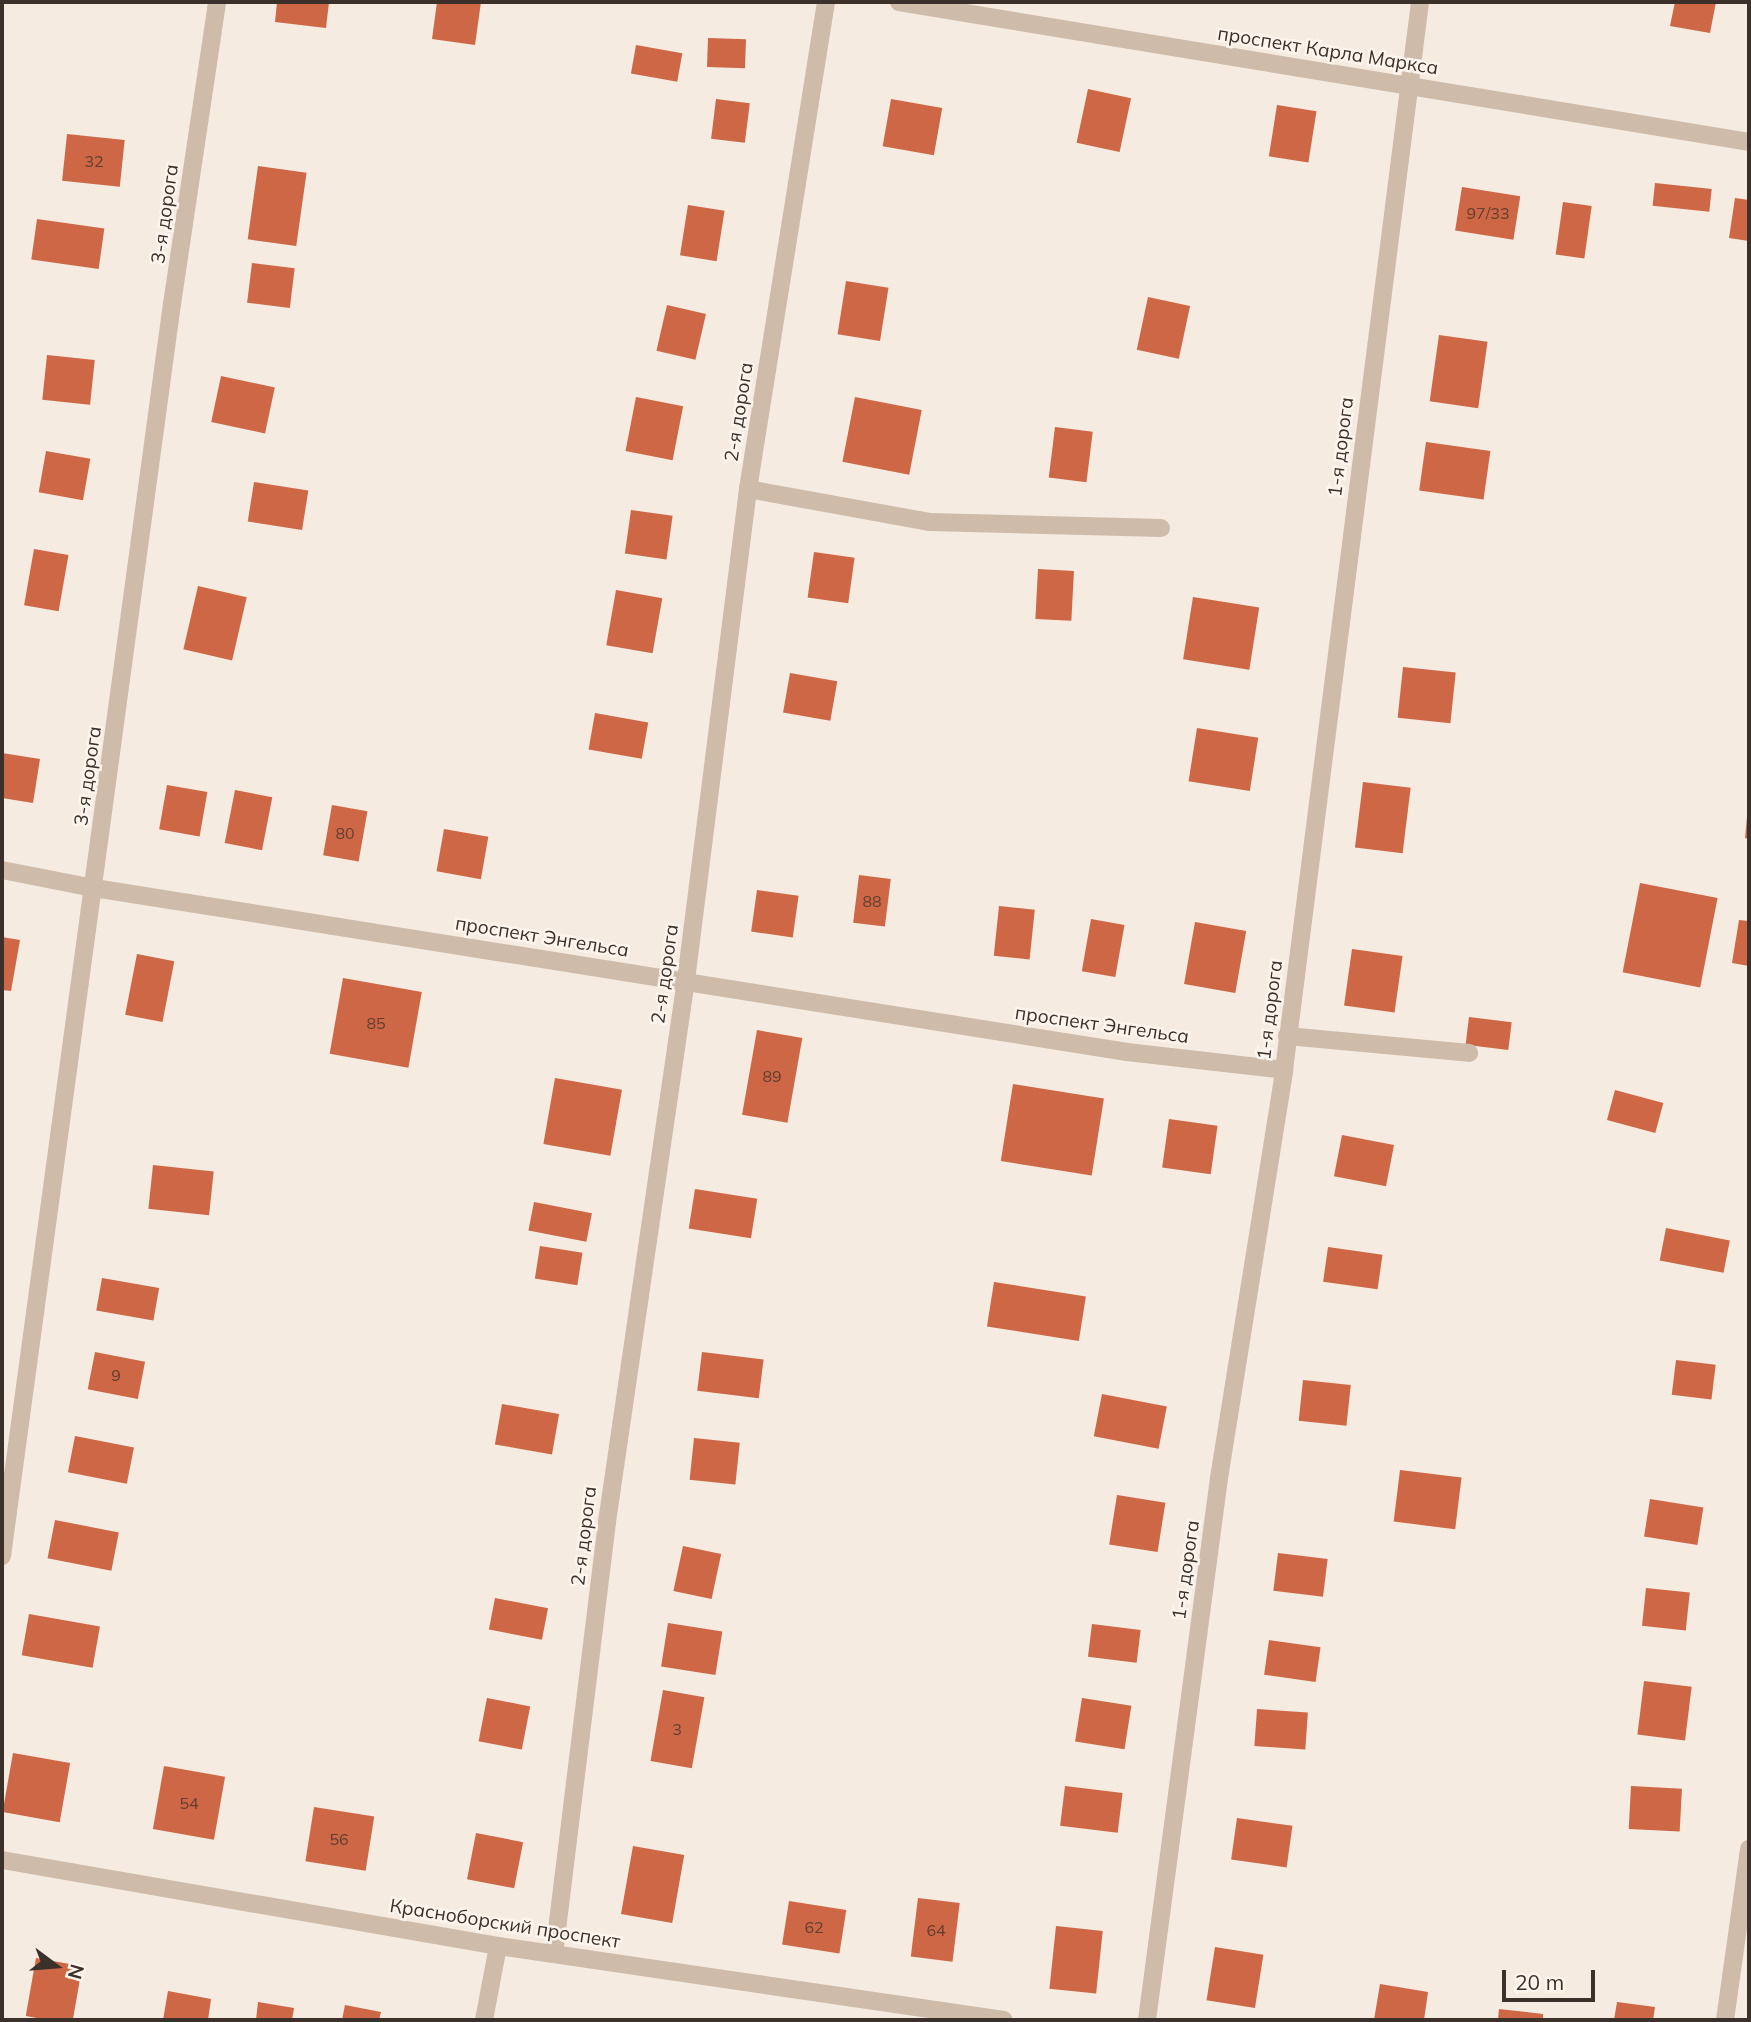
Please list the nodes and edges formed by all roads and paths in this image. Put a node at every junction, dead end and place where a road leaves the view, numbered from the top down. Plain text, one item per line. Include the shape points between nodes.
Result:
1 (217, 2) edge
2 (826, 2) edge
3 (900, 2) edge
4 (1420, 2) edge
5 (1409, 86) junction
6 (1749, 142) edge
7 (748, 489) junction
8 (1161, 528) dead end
9 (2, 870) edge
10 (94, 888) junction
11 (686, 981) junction
12 (1287, 1035) junction
13 (1469, 1053) dead end
14 (1284, 1070) junction
15 (2, 1556) edge
16 (1749, 1849) edge
17 (2, 1860) edge
18 (498, 1945) junction
19 (554, 1954) junction
20 (484, 2020) edge
21 (1004, 2020) edge
22 (1147, 2020) edge
23 (1725, 2020) edge

1 - 10 street, 3-я дорога
2 - 7 street, 2-я дорога
3 - 5 street, проспект Карла Маркса
4 - 5 street, 1-я дорога
5 - 6 street, проспект Карла Маркса
5 - 12 street, 1-я дорога
7 - 8 street via 929,522
7 - 11 street, 2-я дорога
9 - 10 street, проспект Энгельса
10 - 11 street, проспект Энгельса
10 - 15 street, 3-я дорога
11 - 14 street, проспект Энгельса via 1127,1052
11 - 19 street, 2-я дорога via 607,1521
12 - 13 street
12 - 14 street, 1-я дорога
14 - 22 street, 1-я дорога via 1219,1478
16 - 23 street
17 - 18 street, Красноборский проспект
18 - 19 street, Красноборский проспект
18 - 20 street
19 - 21 street, Красноборский проспект

